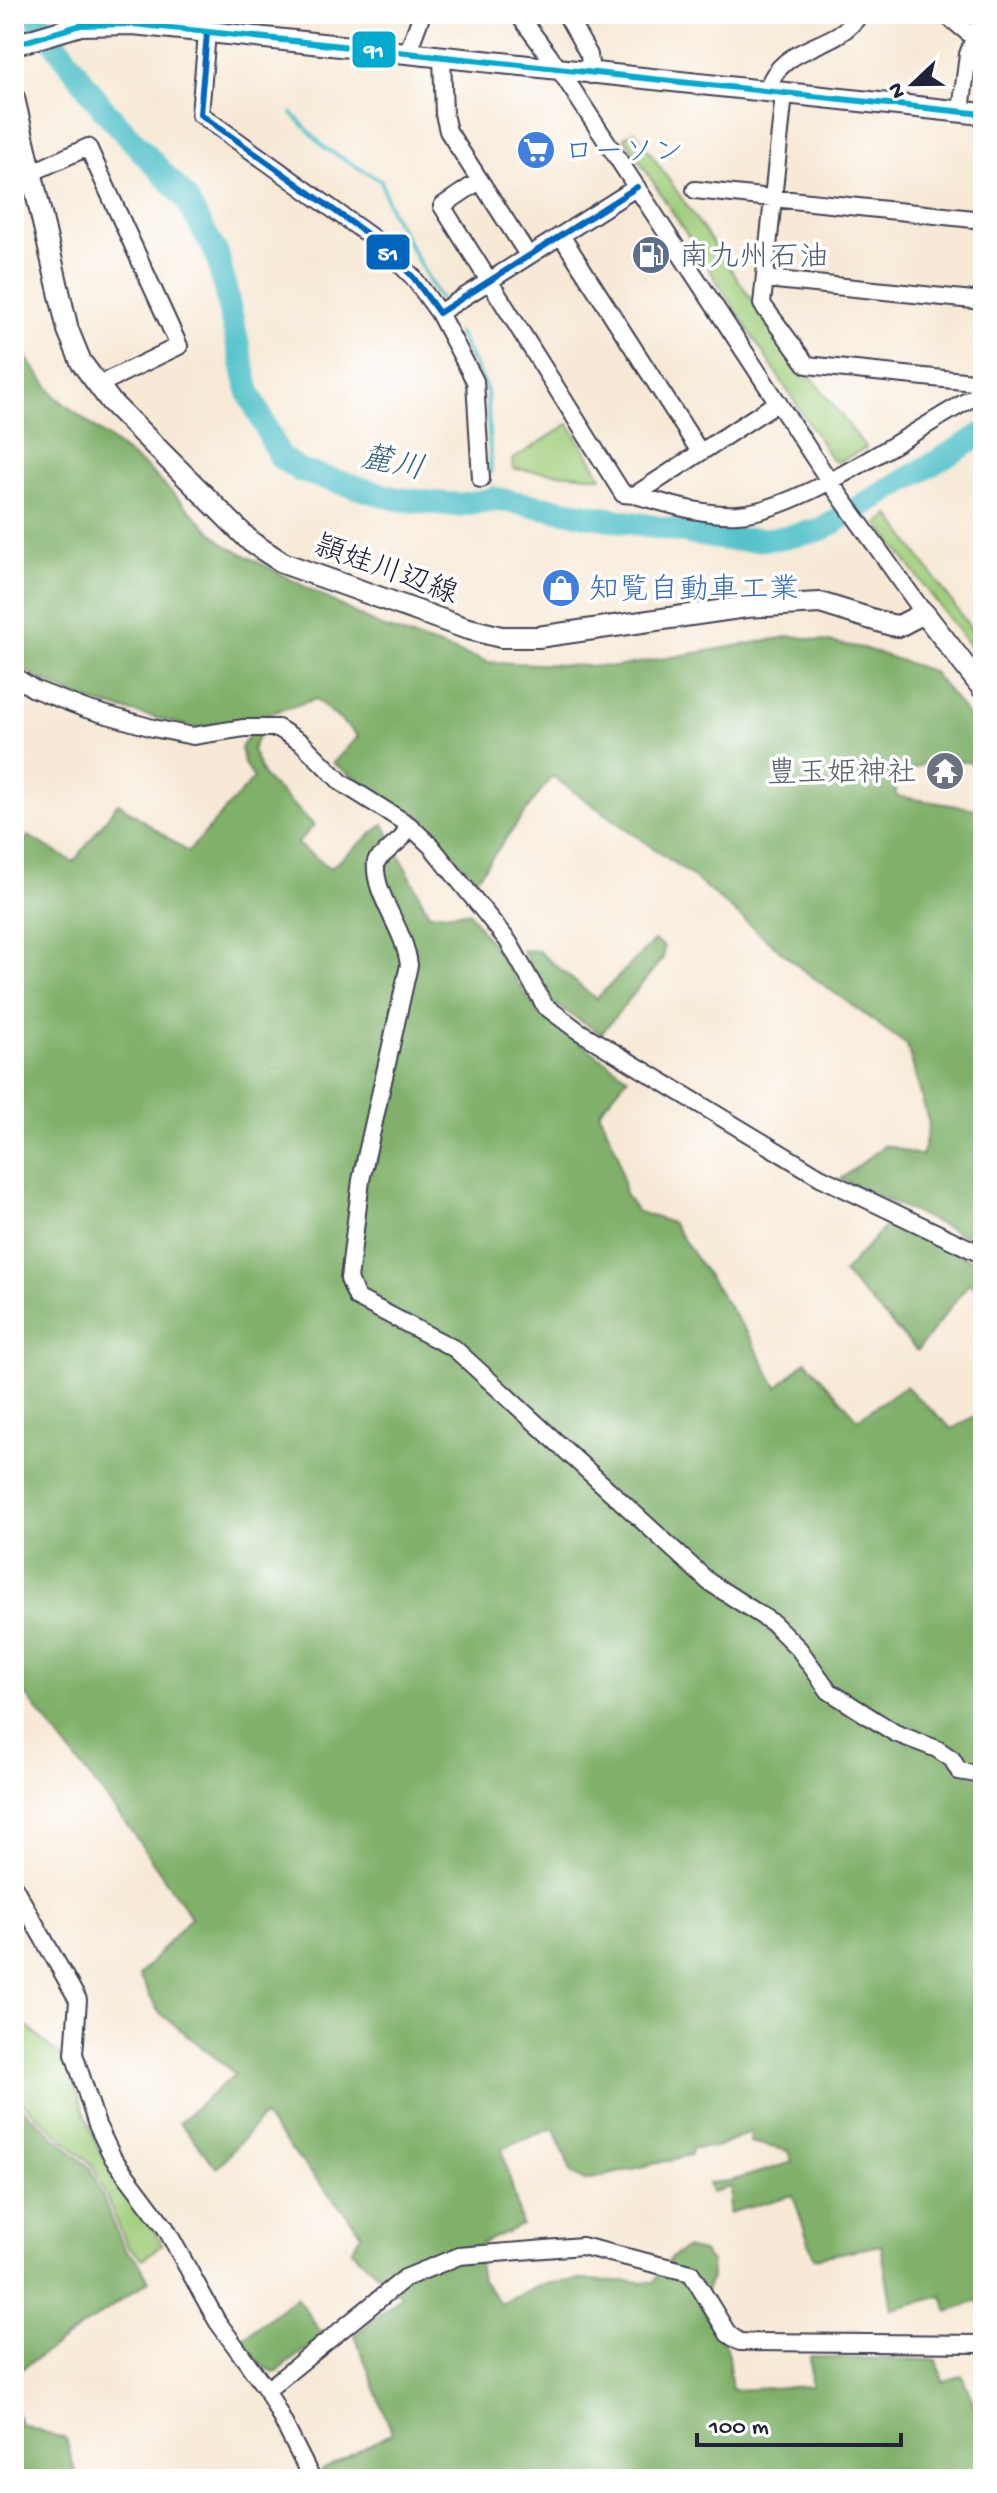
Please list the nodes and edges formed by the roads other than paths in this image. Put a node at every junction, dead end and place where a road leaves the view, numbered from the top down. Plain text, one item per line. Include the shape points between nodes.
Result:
1 (422, 14) edge
2 (518, 14) edge
3 (566, 14) edge
4 (860, 14) edge
5 (945, 14) edge
6 (983, 15) edge
7 (106, 19) edge
8 (207, 33) junction
9 (972, 36) junction
10 (21, 42) edge
11 (407, 54) junction
12 (442, 58) junction
13 (559, 69) junction
14 (591, 75) junction
15 (775, 93) junction
16 (14, 98) edge
17 (961, 111) junction
18 (983, 114) edge
19 (31, 173) junction
20 (479, 181) junction
21 (637, 187) junction
22 (695, 190) dead end
23 (774, 197) junction
24 (983, 220) edge
25 (562, 237) junction
26 (528, 255) junction
27 (766, 279) junction
28 (490, 283) junction
29 (983, 301) edge
30 (439, 313) junction
31 (983, 383) edge
32 (98, 385) junction
33 (983, 392) edge
34 (778, 402) junction
35 (700, 452) junction
36 (481, 479) dead end
37 (830, 483) junction
38 (635, 495) junction
39 (924, 613) junction
40 (14, 676) edge
41 (983, 689) edge
42 (409, 825) junction
43 (983, 1255) edge
44 (983, 1775) edge
45 (14, 1887) edge
46 (983, 2344) edge
47 (267, 2390) junction
48 (312, 2479) edge

1 - 11 street
2 - 13 street
3 - 14 street via 589,55
4 - 15 street via 849,31 789,58 770,79
5 - 9 street
6 - 9 street
7 - 8 main road
7 - 10 main road
8 - 11 main road
8 - 30 street via 200,114 377,241
9 - 17 street
11 - 12 main road
12 - 13 main road
12 - 20 street via 448,131
13 - 14 main road
13 - 21 street
14 - 15 main road
15 - 17 main road
15 - 23 street
16 - 19 main road, 頴娃川辺線
17 - 18 main road
19 - 32 main road, 頴娃川辺線 via 68,330
19 - 32 street via 88,147 179,346
20 - 26 street
20 - 28 street via 442,206
21 - 25 street
21 - 34 street
22 - 23 street
23 - 24 street
23 - 27 street
25 - 26 street
25 - 35 street
26 - 28 street
27 - 29 street
27 - 31 street via 762,304 807,365
28 - 30 street
28 - 38 street via 623,494
30 - 36 street via 475,381
32 - 39 main road, 頴娃川辺線 via 251,542 283,563 465,628 501,637 538,637 746,607 820,603 899,626
33 - 37 street
34 - 35 street
34 - 37 street
35 - 38 street
37 - 38 street via 781,505 734,514
37 - 39 street
39 - 41 main road
40 - 42 street via 86,709 193,736 278,728 302,743 342,783
42 - 43 street via 508,941 545,1006 806,1169
42 - 44 street via 376,861 376,880 406,941 409,965 361,1180 349,1279 357,1298 455,1349 709,1582 773,1623 829,1691 895,1733 937,1749 959,1771
45 - 47 street via 78,2000 74,2054 113,2158 165,2227 217,2321
46 - 47 street via 740,2342 728,2334 691,2273 582,2246 491,2251 459,2256 405,2278
47 - 48 street

